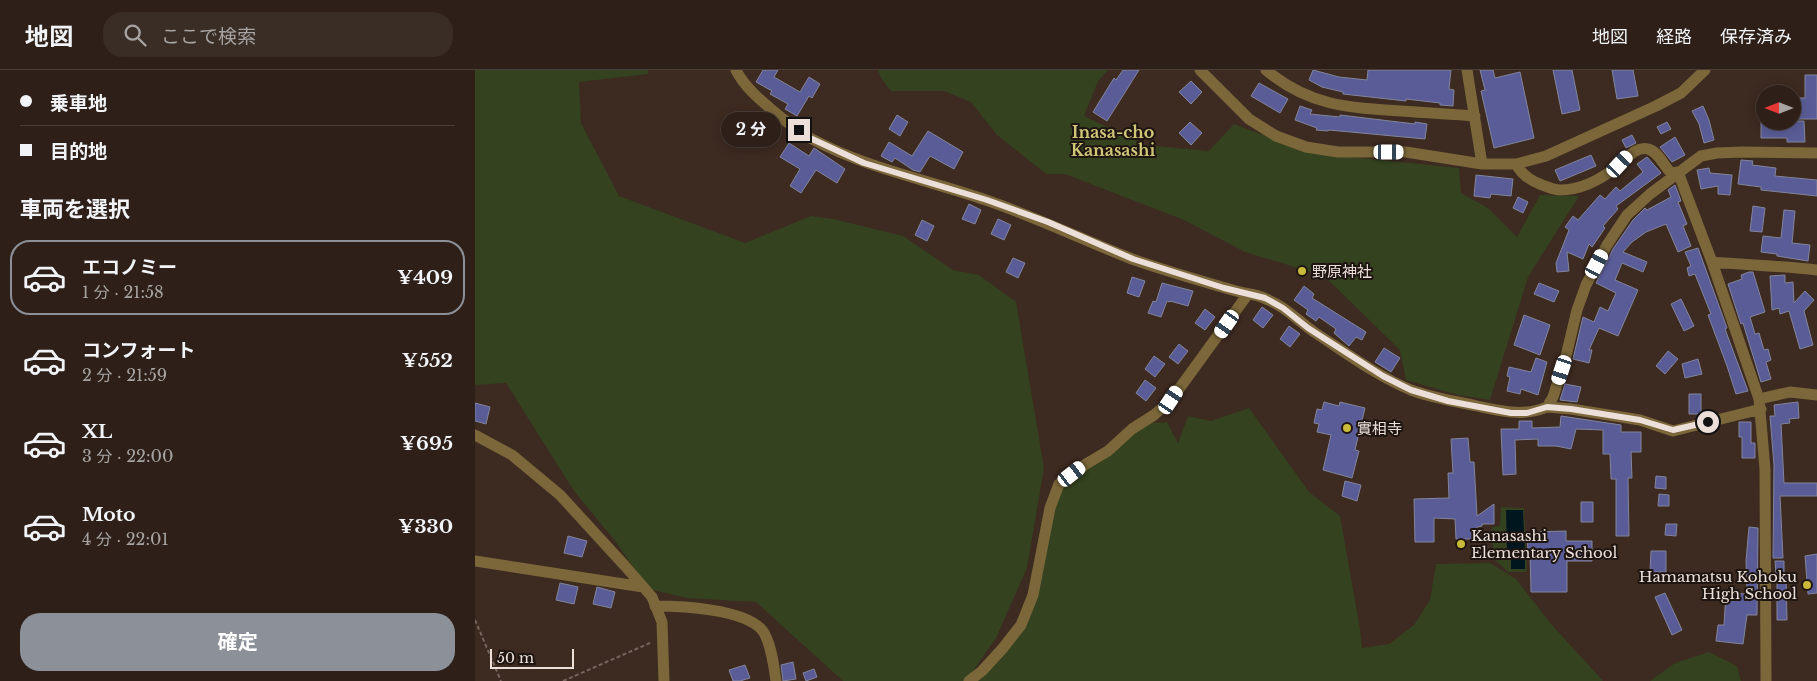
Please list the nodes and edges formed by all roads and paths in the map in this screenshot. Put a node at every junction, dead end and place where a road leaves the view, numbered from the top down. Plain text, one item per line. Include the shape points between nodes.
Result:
1 (736, 70) edge
2 (1200, 70) edge
3 (1266, 70) edge
4 (1467, 70) edge
5 (1705, 70) edge
6 (1475, 116) junction
7 (1817, 153) edge
8 (1483, 164) junction
9 (1516, 164) junction
10 (1678, 172) junction
11 (1712, 262) junction
12 (1817, 270) edge
13 (1248, 294) junction
14 (1817, 395) edge
15 (1760, 404) junction
16 (1547, 407) junction
17 (475, 436) edge
18 (475, 561) edge
19 (643, 587) junction
20 (655, 606) junction
21 (475, 620) edge
22 (663, 638) junction
23 (501, 681) edge
24 (563, 681) edge
25 (665, 681) edge
26 (776, 681) edge
27 (969, 681) edge
28 (1766, 681) edge

1 - 13 street via 759,99 787,122 810,138 864,163 987,200 1133,259
2 - 8 street via 1249,119 1276,136 1306,147 1338,152 1413,152
3 - 6 street via 1282,84 1342,107
4 - 6 street
5 - 9 street via 1681,93 1656,106 1546,156
6 - 8 street
7 - 10 street via 1717,153 1701,156
8 - 9 street
9 - 10 street via 1520,172 1535,182 1559,190 1594,181 1628,156 1645,148 1659,156 1671,173
10 - 11 street
10 - 16 street via 1627,215 1607,245 1586,285 1553,397
11 - 12 street
11 - 15 street
13 - 16 street via 1265,298 1283,308 1308,328 1411,390 1511,413 1527,413
13 - 27 street via 1171,400 1108,451 1059,484 1050,508 1033,595 1021,625 982,671
14 - 15 street via 1790,392
15 - 16 street via 1673,430 1640,420
15 - 28 street via 1765,469
17 - 19 street via 511,455 560,495
18 - 19 street
19 - 20 street
20 - 22 street via 662,622
20 - 26 street via 681,606 743,617 762,630 773,656
21 - 23 path
22 - 24 path
22 - 25 street

